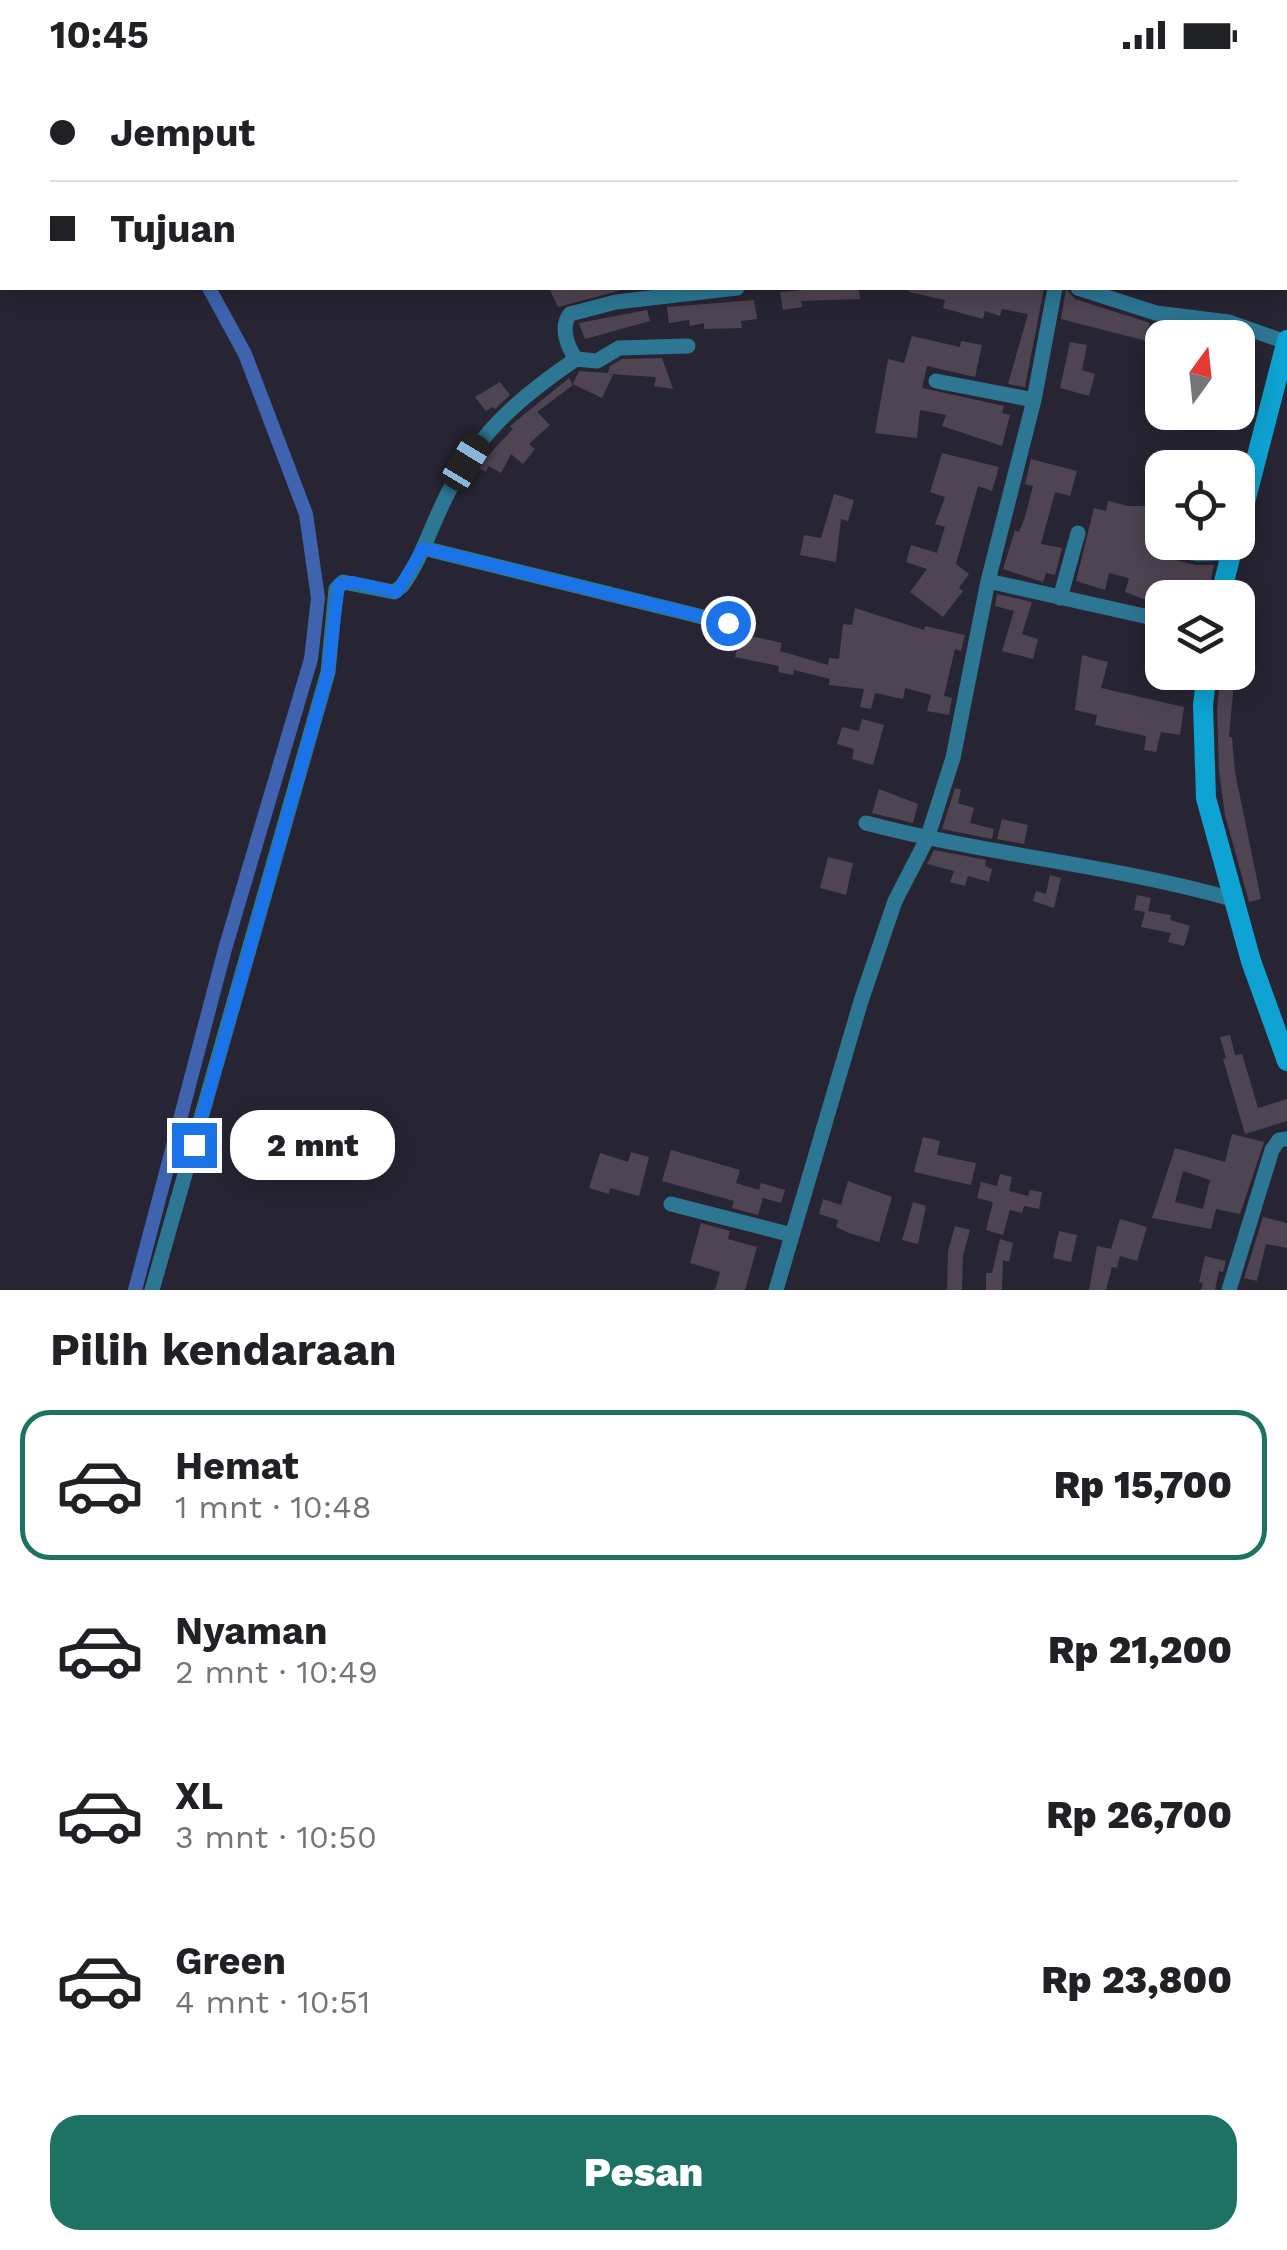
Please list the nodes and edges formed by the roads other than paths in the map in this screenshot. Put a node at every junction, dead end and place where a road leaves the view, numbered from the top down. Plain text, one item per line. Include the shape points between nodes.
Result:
1 (718, 290) edge
2 (1055, 290) edge
3 (1085, 290) edge
4 (1287, 341) edge
5 (688, 346) dead end
6 (576, 358) junction
7 (936, 381) dead end
8 (1034, 400) junction
9 (1255, 464) edge
10 (1078, 533) dead end
11 (423, 548) junction
12 (988, 581) junction
13 (1060, 598) junction
14 (1145, 616) edge
15 (728, 623) dead end
16 (1205, 690) edge
17 (866, 824) dead end
18 (927, 839) junction
19 (1232, 898) junction
20 (1287, 1060) edge
21 (1287, 1139) edge
22 (672, 1204) dead end
23 (792, 1235) junction
24 (152, 1290) edge
25 (776, 1290) edge
26 (1229, 1290) edge

1 - 6 street via 575,310 565,320
2 - 8 street
3 - 4 street
4 - 9 main road
5 - 6 street via 619,348 598,361
6 - 11 street via 487,429
7 - 8 street
8 - 12 street
10 - 13 street
11 - 15 street
11 - 24 street via 397,592 353,582 336,589 328,672
12 - 13 street
12 - 18 street via 961,724
13 - 14 street
16 - 19 main road via 1206,798
17 - 18 street
18 - 19 street
18 - 23 street via 900,888 860,1001
19 - 20 main road
21 - 26 street via 1272,1150
22 - 23 street
23 - 25 street

